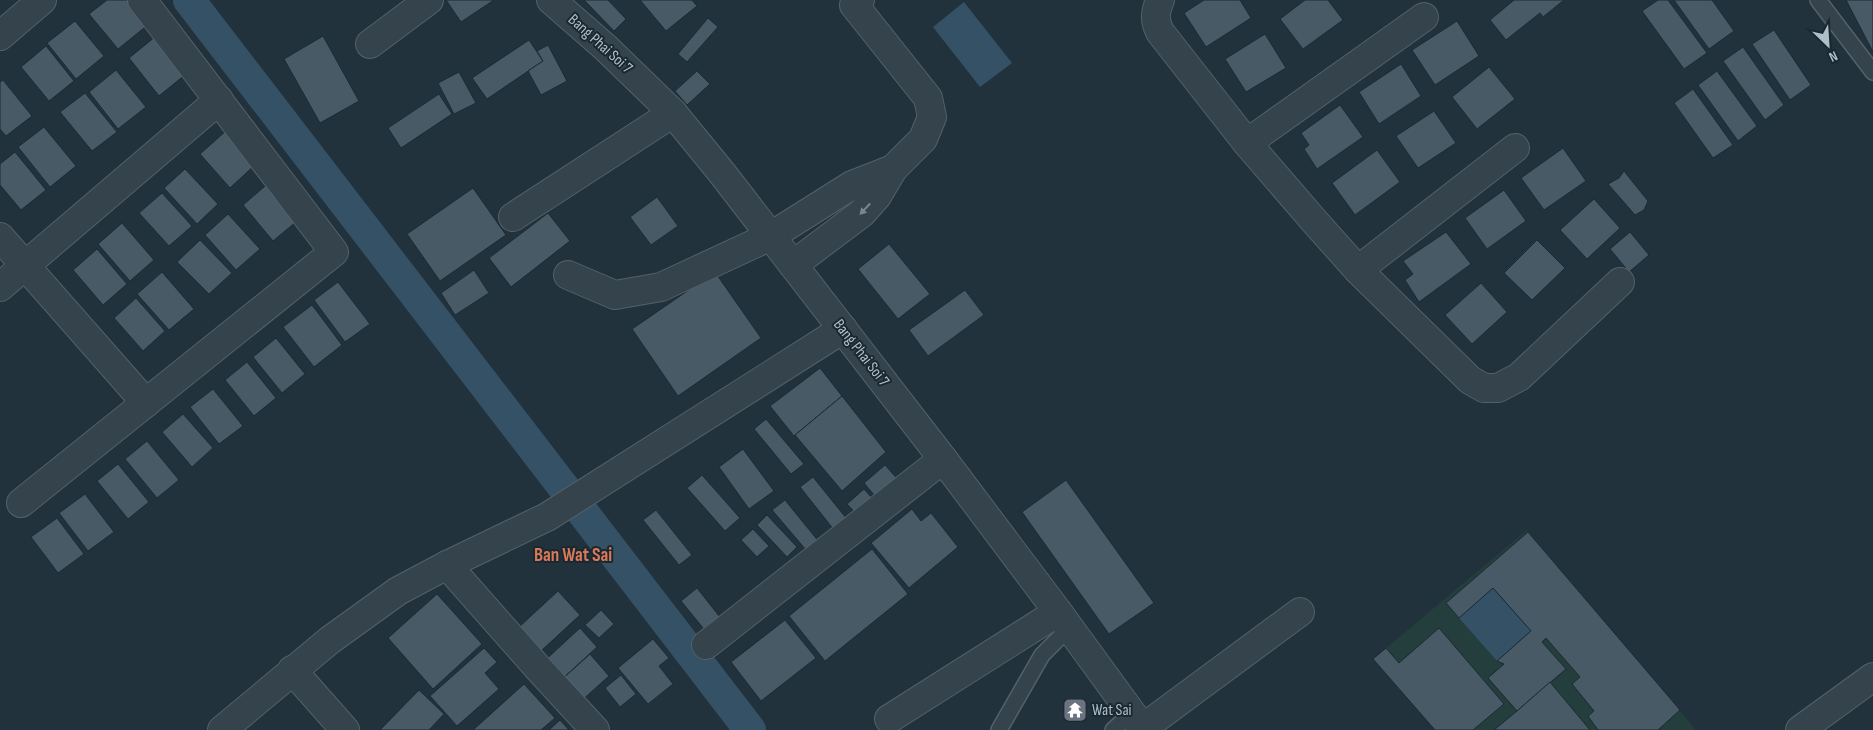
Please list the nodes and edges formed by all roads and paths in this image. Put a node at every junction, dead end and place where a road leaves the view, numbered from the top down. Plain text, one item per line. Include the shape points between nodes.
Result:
1 (42, 0) edge
2 (142, 0) edge
3 (429, 0) edge
4 (551, 0) edge
5 (1160, 0) edge
6 (1818, 0) edge
7 (855, 2) edge
8 (1424, 17) dead end
9 (0, 36) edge
10 (370, 44) dead end
11 (1873, 72) edge
12 (219, 100) junction
13 (673, 113) junction
14 (1247, 144) junction
15 (1514, 148) dead end
16 (893, 169) junction
17 (514, 217) dead end
18 (771, 236) junction
19 (0, 237) edge
20 (793, 265) junction
21 (25, 266) junction
22 (1358, 270) junction
23 (568, 275) dead end
24 (1620, 282) dead end
25 (0, 287) edge
26 (842, 329) junction
27 (146, 403) junction
28 (943, 460) junction
29 (22, 502) dead end
30 (447, 565) junction
31 (1300, 612) dead end
32 (1064, 620) junction
33 (706, 645) dead end
34 (292, 670) junction
35 (1873, 677) edge
36 (889, 719) dead end
37 (1133, 725) edge
38 (222, 730) edge
39 (345, 730) edge
40 (595, 730) edge
41 (999, 730) edge
42 (1800, 730) edge

1 - 9 street
2 - 12 street
3 - 10 street
4 - 13 street, Bang Phai Soi 7
5 - 14 street via 1156,23 1160,32
6 - 11 lane
7 - 16 street via 928,98 932,117 923,138
8 - 14 street
12 - 21 street
12 - 27 street via 334,252
13 - 17 street
13 - 18 street, Bang Phai Soi 7
14 - 22 street
15 - 22 street
16 - 18 street via 852,185
16 -> 20 street via 862,213
18 - 20 street, Bang Phai Soi 7
18 - 23 street via 661,287 615,295
19 - 21 street
20 - 26 street, Bang Phai Soi 7
21 - 25 street
21 - 27 street
22 - 24 street via 1470,380 1484,388 1498,388 1519,377
26 - 28 street, Bang Phai Soi 7
26 - 30 street via 547,517
27 - 29 street
28 - 32 street, Bang Phai Soi 7
28 - 33 street
30 - 34 street via 398,591
30 - 40 street
31 - 37 street
32 - 36 street
32 - 37 street, Bang Phai Soi 7
32 - 41 lane
34 - 38 street
34 - 39 street
35 - 42 street

